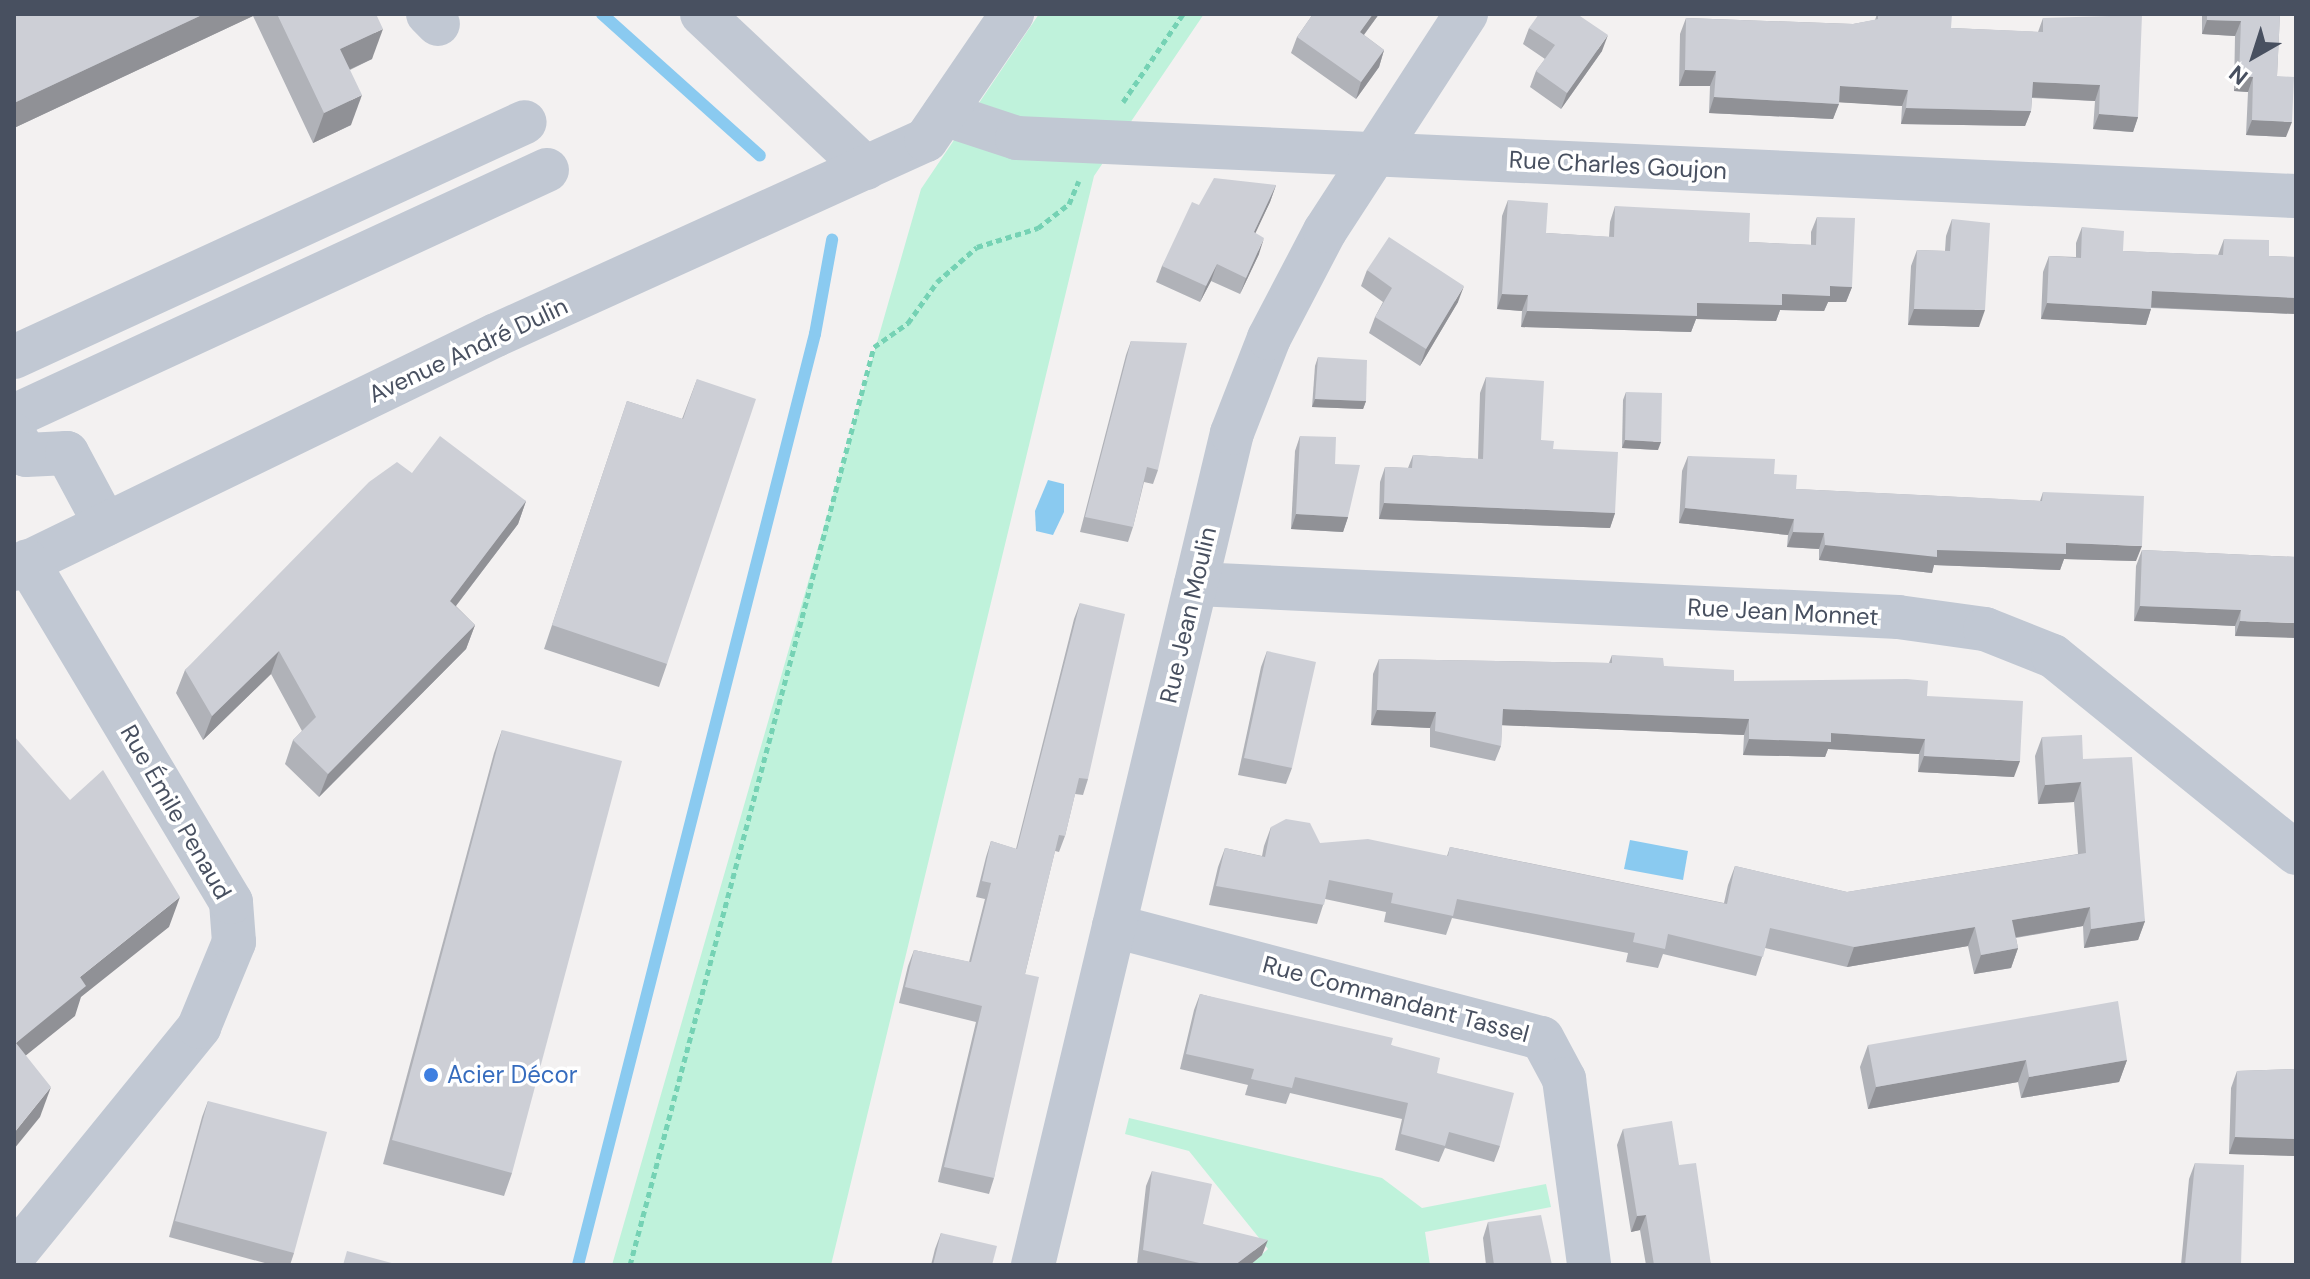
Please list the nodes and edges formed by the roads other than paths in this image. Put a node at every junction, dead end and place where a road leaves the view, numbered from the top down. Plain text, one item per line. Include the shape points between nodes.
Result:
1 (702, 14) edge
2 (1012, 14) edge
3 (1466, 14) edge
4 (525, 122) dead end
5 (935, 127) junction
6 (1374, 153) junction
7 (866, 168) junction
8 (547, 170) dead end
9 (2296, 196) edge
10 (14, 357) edge
11 (14, 416) edge
12 (14, 435) edge
13 (105, 524) junction
14 (21, 565) edge
15 (1196, 584) junction
16 (2296, 853) edge
17 (1114, 926) junction
18 (14, 1255) edge
19 (1033, 1265) edge
20 (1589, 1265) edge

1 - 7 street
2 - 5 street
3 - 6 street, Rue Jean Moulin
4 - 10 street
5 - 6 street, Rue Charles Goujon via 1017,138
5 - 7 street, Avenue André Dulin
6 - 9 street, Rue Charles Goujon
6 - 15 street, Rue Jean Moulin via 1269,338 1232,433
7 - 13 street, Avenue André Dulin
8 - 11 street
12 - 13 street via 26,455 67,453
13 - 14 street, Avenue André Dulin
14 - 18 street, Rue Émile Penaud via 231,902 234,942 199,1027
15 - 16 street, Rue Jean Monnet via 1898,617 1985,629 2053,656
15 - 17 street, Rue Jean Moulin
17 - 19 street, Rue Jean Moulin
17 - 20 street, Rue Commandant Tassel via 1542,1038 1564,1079

